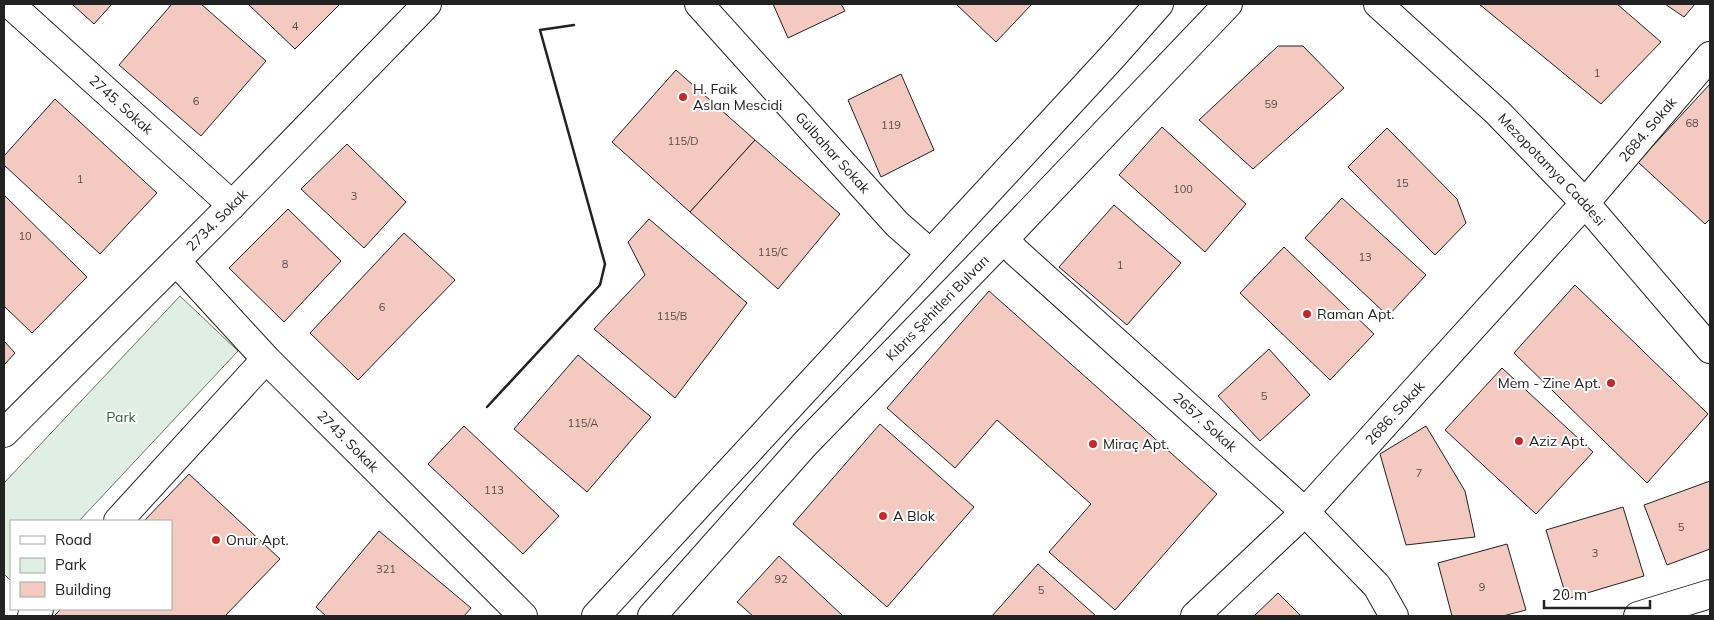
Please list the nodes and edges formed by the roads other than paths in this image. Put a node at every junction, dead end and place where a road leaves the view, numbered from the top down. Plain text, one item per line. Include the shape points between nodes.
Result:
1 (10, 4) edge
2 (427, 4) edge
3 (699, 4) edge
4 (1159, 4) edge
5 (1228, 4) edge
6 (1378, 4) edge
7 (1710, 56) edge
8 (1585, 203) junction
9 (232, 205) junction
10 (1004, 238) junction
11 (930, 253) junction
12 (176, 261) junction
13 (1710, 349) edge
14 (266, 359) junction
15 (4, 433) edge
16 (1305, 512) junction
17 (119, 520) edge
18 (1710, 594) edge
19 (523, 616) edge
20 (596, 616) edge
21 (652, 616) edge
22 (1195, 616) edge
23 (1394, 616) edge
24 (1638, 616) edge

1 - 9 street, 2745. Sokak
2 - 9 street, 2734. Sokak
3 - 11 street, Gülbahar Sokak via 896,224
4 - 11 street
5 - 10 street, Kıbrıs Şehitleri Bulvarı
6 - 8 street, Mezopotamya Caddesi via 1498,113
7 - 8 street, 2684. Sokak
8 - 13 street, Mezopotamya Caddesi
8 - 16 street, 2686. Sokak
9 - 12 street, 2734. Sokak
10 - 16 street, 2657. Sokak
10 - 21 street, Kıbrıs Şehitleri Bulvarı via 805,444
11 - 20 street
12 - 14 street, 2743. Sokak
12 - 15 street, 2734. Sokak
14 - 17 street
14 - 19 street, 2743. Sokak
16 - 22 street, 2686. Sokak
16 - 23 street, 2657. Sokak via 1377,586
18 - 24 street

